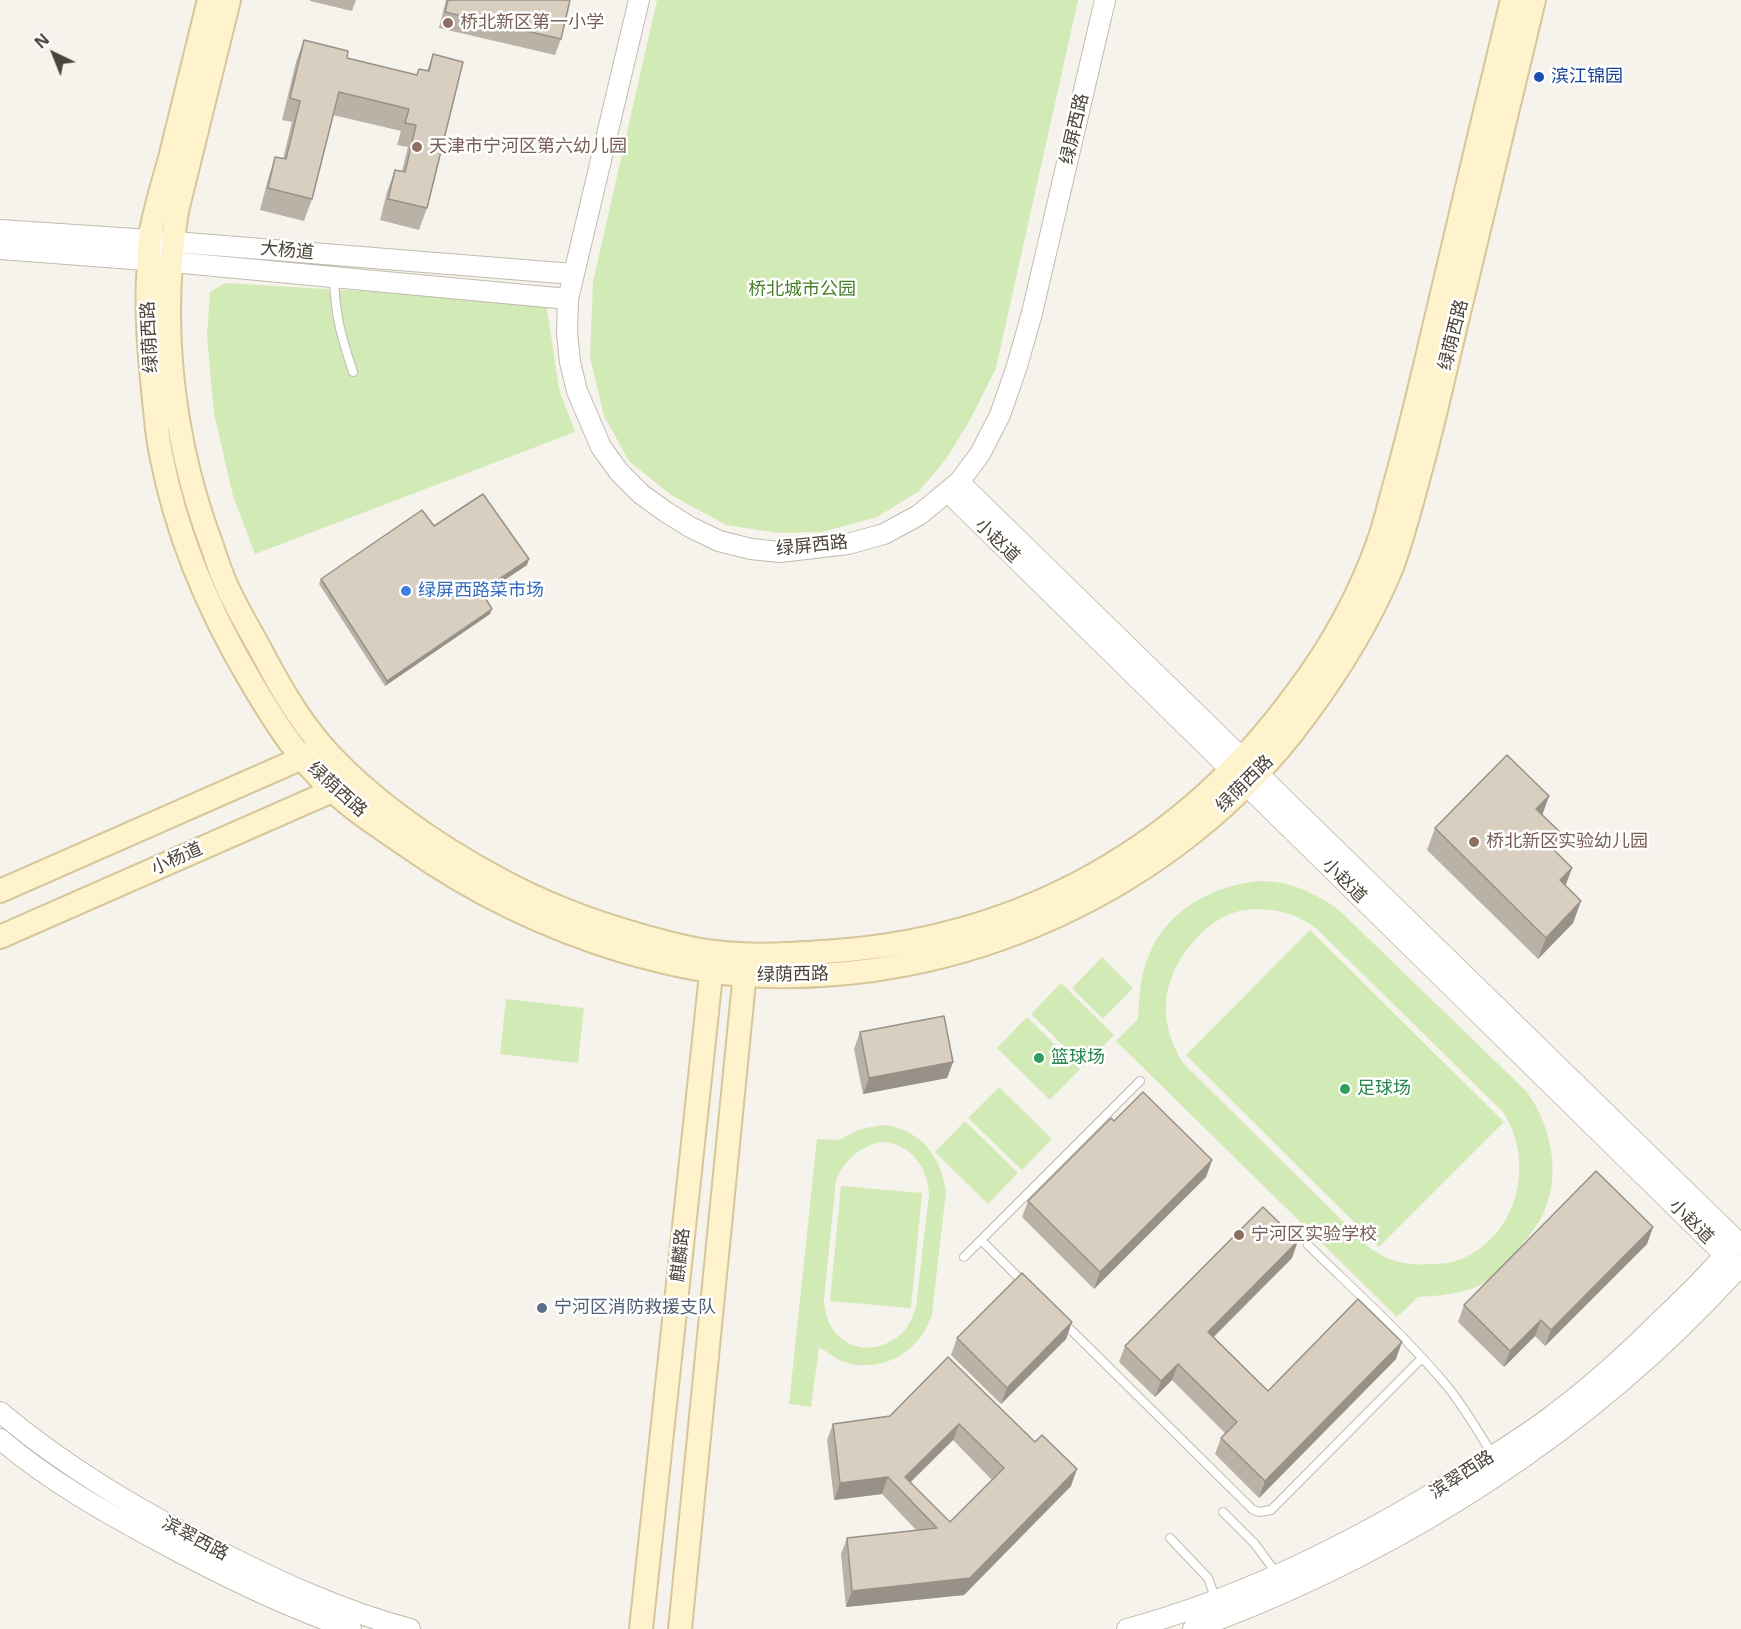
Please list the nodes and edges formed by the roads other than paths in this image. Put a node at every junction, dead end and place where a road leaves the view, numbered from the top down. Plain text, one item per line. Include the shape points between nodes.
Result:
1 (209, 0) edge
2 (229, 0) edge
3 (639, 0) edge
4 (1106, 0) edge
5 (1512, 0) edge
6 (1534, 0) edge
7 (0, 230) edge
8 (0, 249) edge
9 (149, 250) junction
10 (172, 252) junction
11 (573, 274) junction
12 (334, 277) junction
13 (568, 299) junction
14 (353, 372) dead end
15 (953, 487) junction
16 (321, 745) junction
17 (302, 758) junction
18 (1245, 772) junction
19 (349, 774) junction
20 (332, 790) junction
21 (0, 891) edge
22 (0, 937) edge
23 (712, 962) junction
24 (746, 965) junction
25 (1140, 1081) dead end
26 (981, 1240) junction
27 (1308, 1245) dead end
28 (1738, 1254) edge
29 (964, 1257) dead end
30 (1030, 1289) edge
31 (1055, 1314) edge
32 (1422, 1358) junction
33 (0, 1412) edge
34 (0, 1439) edge
35 (1497, 1464) junction
36 (1223, 1512) dead end
37 (1170, 1538) dead end
38 (1281, 1584) junction
39 (1219, 1609) junction
40 (351, 1629) edge
41 (410, 1629) edge
42 (641, 1629) edge
43 (680, 1629) edge
44 (1127, 1629) edge
45 (1193, 1629) edge

1 - 9 main road, 绿荫西路
2 - 10 main road, 绿荫西路 via 177,211
3 - 11 street, 绿屏西路
4 - 15 street, 绿屏西路 via 1017,366 1000,415 980,454
5 - 18 main road, 绿荫西路 via 1406,445 1379,541 1317,664
6 - 18 main road, 绿荫西路 via 1423,461 1394,560 1372,610 1332,679 1299,725
7 - 9 street, 大杨道
8 - 9 street, 大杨道
9 - 10 street, 大杨道
9 - 17 main road, 绿荫西路 via 148,352 160,451 175,511 203,587 231,647 279,728
10 - 11 street, 大杨道
10 - 12 street, 大杨道
10 - 16 main road, 绿荫西路 via 169,334 176,416 197,507 228,589 297,714
11 - 13 street, 绿屏西路
12 - 13 street, 大杨道
12 - 14 lane via 338,322
13 - 15 street, 绿屏西路 via 570,362 577,391 601,447 641,494 690,527 719,541 751,549 780,552 848,544 884,534 919,515
15 - 18 street, 小赵道
16 - 17 main road
16 - 19 main road, 绿荫西路
17 - 20 main road, 绿荫西路
17 - 21 main road
18 - 24 main road, 绿荫西路 via 1203,825 1141,872 1029,928 953,953 883,969 787,976
18 - 28 street, 小赵道
19 - 20 main road, 小杨道
19 - 23 main road, 绿荫西路 via 444,847 519,890 592,921 672,945
20 - 22 main road, 小杨道
20 - 23 main road, 绿荫西路 via 429,862 508,908 592,942 650,959
23 - 24 main road, 绿荫西路
23 - 42 main road, 麒麟路
24 - 43 main road, 麒麟路
25 - 26 lane
26 - 29 lane
26 - 30 lane
27 - 32 lane
28 - 35 street, 滨翠西路
31 - 32 lane via 1259,1512 1270,1510
32 - 35 lane via 1448,1387
33 - 41 street, 滨翠西路 via 82,1473 184,1533 275,1580
34 - 40 street, 滨翠西路 via 129,1526 260,1594
35 - 38 street, 滨翠西路 via 1439,1511 1383,1544 1334,1569
36 - 38 lane via 1255,1544
37 - 39 lane via 1208,1578
38 - 39 street, 滨翠西路
39 - 44 street, 滨翠西路
39 - 45 street, 滨翠西路

